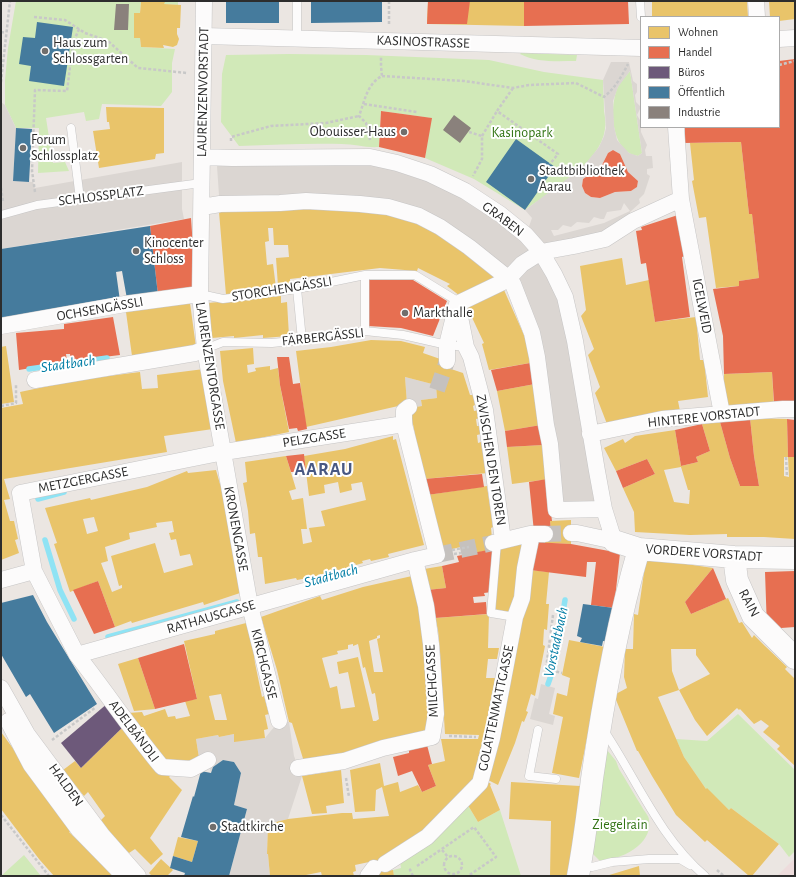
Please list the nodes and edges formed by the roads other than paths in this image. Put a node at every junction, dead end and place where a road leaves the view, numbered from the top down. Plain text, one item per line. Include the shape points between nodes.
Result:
1 (204, 1) edge
2 (297, 1) edge
3 (640, 1) edge
4 (756, 1) edge
5 (641, 16) edge
6 (757, 16) edge
7 (204, 36) junction
8 (297, 38) junction
9 (795, 38) edge
10 (780, 40) edge
11 (640, 48) edge
12 (71, 128) dead end
13 (676, 128) edge
14 (202, 157) junction
15 (202, 183) junction
16 (80, 199) junction
17 (681, 199) junction
18 (202, 207) junction
19 (1, 215) edge
20 (541, 252) junction
21 (365, 275) junction
22 (509, 279) junction
23 (297, 289) junction
24 (200, 294) junction
25 (457, 304) junction
26 (1, 326) edge
27 (365, 331) junction
28 (302, 340) junction
29 (205, 349) junction
30 (468, 352) junction
31 (447, 353) junction
32 (34, 380) dead end
33 (409, 407) dead end
34 (795, 409) edge
35 (722, 414) junction
36 (404, 424) junction
37 (590, 434) junction
38 (224, 452) junction
39 (604, 509) junction
40 (571, 533) tunnel mouth
41 (614, 541) junction
42 (498, 542) junction
43 (639, 549) junction
44 (734, 557) junction
45 (795, 558) edge
46 (415, 560) junction
47 (34, 572) junction
48 (1, 580) edge
49 (250, 606) junction
50 (514, 617) junction
51 (787, 648) edge
52 (77, 655) junction
53 (1, 688) edge
54 (1, 709) edge
55 (279, 721) dead end
56 (601, 725) junction
57 (1, 730) edge
58 (538, 730) dead end
59 (208, 760) dead end
60 (31, 765) junction
61 (298, 768) dead end
62 (556, 779) dead end
63 (696, 868) junction
64 (376, 869) edge
65 (579, 871) edge
66 (124, 876) edge
67 (138, 876) edge
68 (705, 876) edge

1 - 7 street, LAURENZENVORSTADT
2 - 8 lane
3 - 5 lane
4 - 6 street
7 - 8 street, KASINOSTRASSE
7 - 14 street, LAURENZENVORSTADT
8 - 11 street, KASINOSTRASSE
9 - 10 street
12 - 16 lane
13 - 17 street, IGELWEID
14 - 15 street, LAURENZENVORSTADT
14 - 20 street, GRABEN via 370,157 397,163 465,190 526,235
15 - 16 lane, SCHLOSSPLATZ
15 - 18 street, LAURENZENTORGASSE
16 - 19 lane, SCHLOSSPLATZ via 37,204
17 - 20 street via 633,221 604,239
17 - 35 street, IGELWEID
18 - 22 street via 306,201 388,207 420,216 440,227
18 - 24 street, LAURENZENTORGASSE
20 - 22 street via 522,264
20 - 37 street, GRABEN via 565,298 575,341
21 - 23 lane, STORCHENGÄSSLI
21 - 25 lane, STORCHENGÄSSLI via 415,275 454,299
21 - 27 lane
22 - 25 street
22 - 39 street via 532,333 538,357 556,510
23 - 24 lane, STORCHENGÄSSLI via 223,298
23 - 28 lane
24 - 26 street, OCHSENGÄSSLI via 125,304
24 - 29 street, LAURENZENTORGASSE
25 - 30 street, ZWISCHEN DEN TOREN
25 - 31 street
27 - 28 lane, FÄRBERGÄSSLI
27 - 31 lane, FÄRBERGÄSSLI via 403,335
28 - 29 lane, FÄRBERGÄSSLI via 272,343 222,342
29 - 32 street via 195,353
29 - 38 street, LAURENZENTORGASSE
30 - 31 lane, FÄRBERGÄSSLI
30 - 42 street, ZWISCHEN DEN TOREN via 485,410
33 - 36 street via 404,411
34 - 35 street, HINTERE VORSTADT
35 - 37 street, HINTERE VORSTADT via 662,419
36 - 38 street, PELZGASSE
36 - 46 street, RATHAUSGASSE via 443,553
37 - 39 street, GRABEN
38 - 47 street, METZGERGASSE via 20,493
38 - 49 street, KRONENGASSE
39 - 41 street, GRABEN
40 - 41 street
41 - 43 street, VORDERE VORSTADT
42 - 50 lane via 491,613
42 - 50 street, GOLATTENMATTGASSE via 538,534 531,539 522,598
43 - 44 street, VORDERE VORSTADT
43 - 56 street via 617,633
44 - 45 street, VORDERE VORSTADT
44 - 51 street, RAIN via 737,580 753,616
46 - 49 street, RATHAUSGASSE
46 - 61 street, MILCHGASSE via 426,606 431,644 436,714 432,737 383,748 344,761
47 - 48 street
47 - 52 street
49 - 52 street, RATHAUSGASSE
49 - 55 street, KIRCHGASSE
50 - 64 street, GOLATTENMATTGASSE via 492,738 480,783 427,837
52 - 59 street, ADELBÄNDLI via 162,767 191,769
53 - 67 street, HALDEN via 27,734 102,835
54 - 60 street, HALDEN
56 - 63 lane via 663,829
56 - 65 street via 586,783
57 - 60 street, HALDEN
58 - 62 lane via 529,776
60 - 66 street, HALDEN via 79,830
63 - 65 lane via 680,859 648,858 612,862
63 - 68 lane

